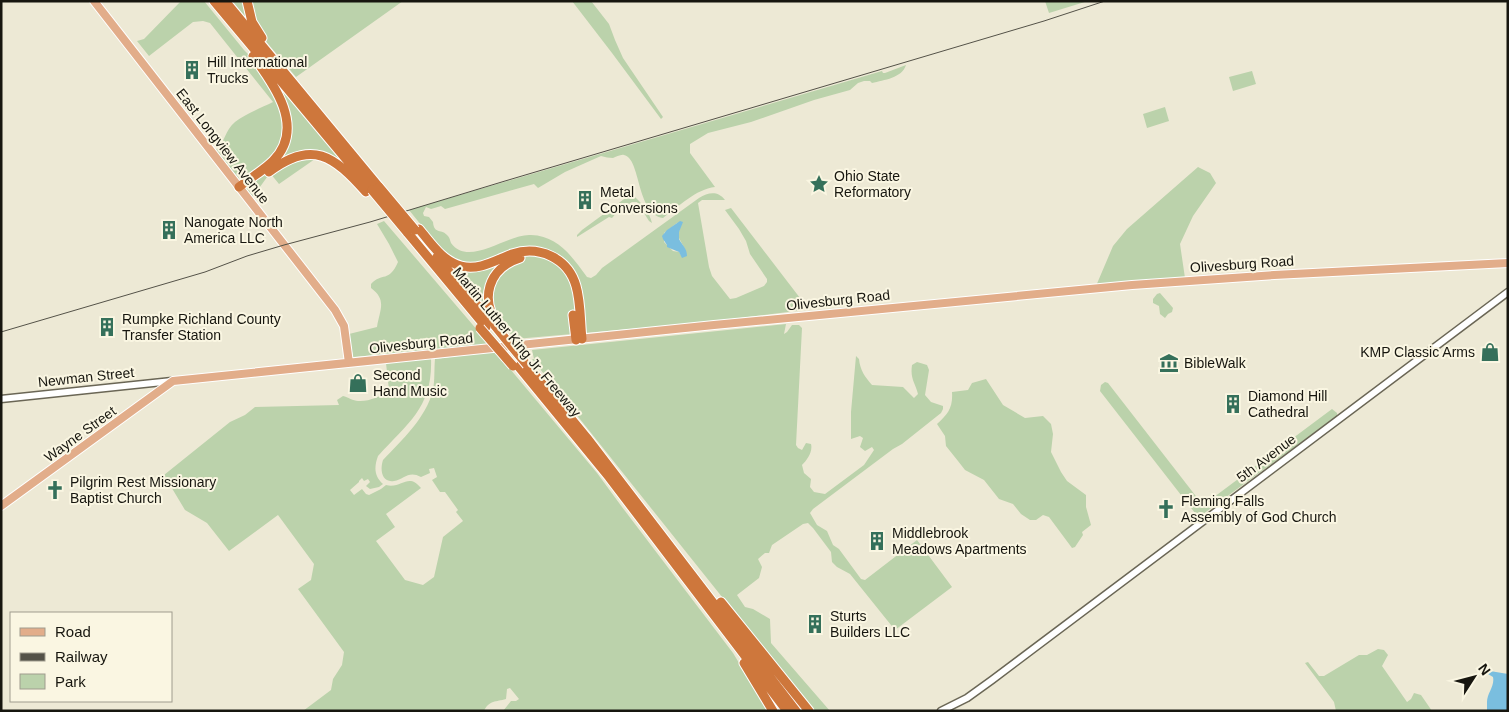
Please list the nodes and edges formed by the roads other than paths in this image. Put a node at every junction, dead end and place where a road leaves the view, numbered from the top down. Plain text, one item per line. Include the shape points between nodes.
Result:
1 (94, 1) edge
2 (209, 1) edge
3 (214, 1) edge
4 (225, 1) edge
5 (246, 1) edge
6 (338, 137) junction
7 (241, 189) junction
8 (375, 189) junction
9 (411, 231) junction
10 (1508, 263) edge
11 (1508, 292) edge
12 (490, 327) junction
13 (579, 340) junction
14 (349, 363) junction
15 (523, 365) junction
16 (173, 381) junction
17 (545, 392) junction
18 (1, 399) edge
19 (1, 506) edge
20 (662, 535) junction
21 (681, 572) junction
22 (773, 711) edge
23 (787, 711) edge
24 (796, 711) edge
25 (809, 711) edge
26 (941, 711) edge

1 - 7 main road, East Longview Avenue
2 - 7 highway via 258,63 279,96 287,120 286,135 278,155
3 - 8 highway, Martin Luther King Jr. Freeway
4 - 6 highway, Martin Luther King Jr. Freeway
5 - 6 highway via 260,36 330,122
6 - 8 highway, Martin Luther King Jr. Freeway via 368,174
7 - 8 highway via 288,159 311,154 336,162
7 - 14 main road, East Longview Avenue via 339,316 345,331
8 - 9 highway, Martin Luther King Jr. Freeway, bridge
8 - 9 highway
9 - 12 highway, Martin Luther King Jr. Freeway
9 - 12 highway
9 - 13 highway via 460,266 485,265 529,251 546,254 559,261 576,285
10 - 13 main road, Olivesburg Road via 1150,283
11 - 26 street, 5th Avenue via 1043,642 967,698
12 - 13 highway via 493,317 489,289 493,278 513,260 537,257 554,264 566,278
12 - 15 highway, Martin Luther King Jr. Freeway
12 - 15 highway
13 - 14 main road, Olivesburg Road
14 - 16 main road, Olivesburg Road
15 - 17 highway, Martin Luther King Jr. Freeway
15 - 17 highway via 543,378
16 - 18 street, Newman Street
16 - 19 main road, Wayne Street
17 - 20 highway, Martin Luther King Jr. Freeway via 587,438
17 - 21 highway, Martin Luther King Jr. Freeway
20 - 24 highway, Martin Luther King Jr. Freeway
20 - 25 highway
21 - 22 highway via 689,588 740,656
21 - 23 highway, Martin Luther King Jr. Freeway

